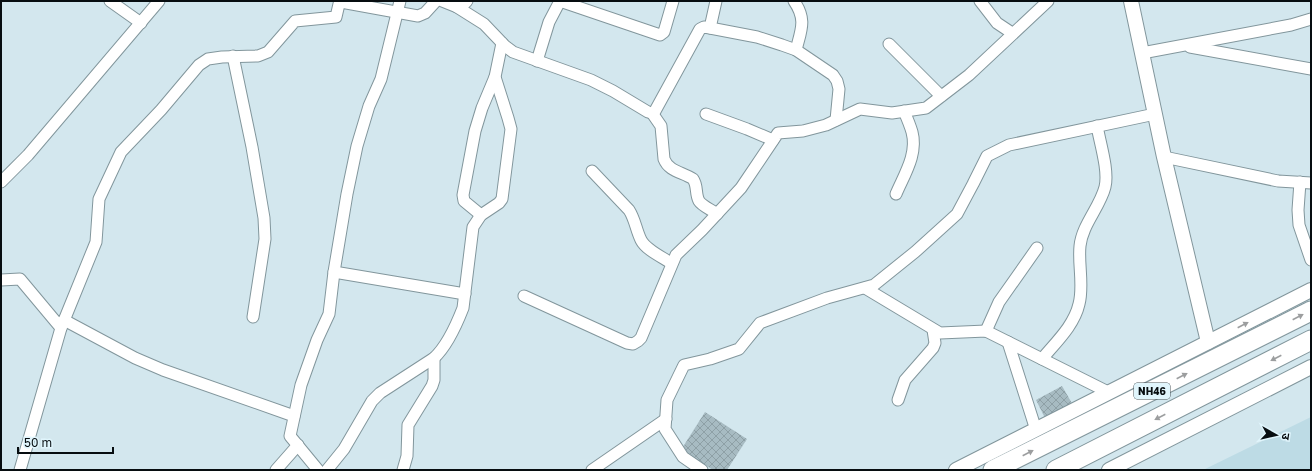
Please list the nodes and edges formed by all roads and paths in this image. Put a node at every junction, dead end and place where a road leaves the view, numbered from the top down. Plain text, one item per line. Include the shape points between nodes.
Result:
1 (110, 1) edge
2 (159, 1) edge
3 (436, 1) edge
4 (442, 1) edge
5 (467, 1) edge
6 (560, 1) edge
7 (673, 1) edge
8 (716, 1) edge
9 (794, 1) edge
10 (980, 1) edge
11 (1048, 1) edge
12 (1131, 1) edge
13 (400, 6) edge
14 (457, 7) junction
15 (1311, 19) edge
16 (141, 23) junction
17 (710, 28) junction
18 (1012, 33) junction
19 (502, 43) junction
20 (889, 44) dead end
21 (1183, 46) junction
22 (796, 50) junction
23 (1142, 53) junction
24 (234, 56) junction
25 (537, 61) junction
26 (1311, 69) edge
27 (494, 77) junction
28 (941, 96) junction
29 (904, 111) junction
30 (652, 113) junction
31 (706, 114) dead end
32 (1155, 114) junction
33 (836, 120) junction
34 (1097, 126) junction
35 (773, 140) junction
36 (1164, 157) junction
37 (592, 171) dead end
38 (1, 182) edge
39 (1305, 183) edge
40 (896, 194) dead end
41 (717, 214) junction
42 (480, 215) junction
43 (1037, 248) dead end
44 (1311, 260) edge
45 (672, 263) junction
46 (334, 272) junction
47 (1, 280) edge
48 (865, 288) junction
49 (1311, 290) edge
50 (465, 294) junction
51 (524, 296) dead end
52 (1311, 311) edge
53 (253, 318) dead end
54 (62, 324) junction
55 (933, 330) junction
56 (986, 331) junction
57 (1311, 340) edge
58 (1008, 342) junction
59 (1208, 342) junction
60 (434, 358) junction
61 (1042, 360) junction
62 (1311, 367) edge
63 (1108, 392) junction
64 (898, 400) dead end
65 (294, 416) junction
66 (666, 419) junction
67 (1036, 430) junction
68 (298, 445) junction
69 (20, 470) edge
70 (276, 470) edge
71 (318, 470) edge
72 (326, 470) edge
73 (403, 470) edge
74 (592, 470) edge
75 (702, 470) edge
76 (956, 470) edge
77 (993, 470) edge
78 (1056, 470) edge
79 (1109, 470) edge

1 - 16 street
2 - 16 street
3 - 13 street via 425,13 418,16
4 - 14 street
5 - 14 street
6 - 7 street via 660,34 664,32
6 - 25 street via 549,22
8 - 17 street
9 - 22 street via 800,10 802,23
10 - 18 street via 997,22
11 - 18 street
12 - 23 street
13 - 24 street via 341,2 336,17 295,20 268,52 258,56
13 - 46 street via 381,79 369,106 357,146
14 - 19 street via 484,24
15 - 21 street
16 - 38 street via 28,155
17 - 22 street via 757,37
17 - 30 street via 700,29
18 - 28 street via 969,75
19 - 25 street via 513,52
19 - 27 street
20 - 28 street
21 - 23 street
21 - 26 street
22 - 33 street via 833,74 839,89
23 - 32 street
24 - 53 street via 264,218 265,239
24 - 54 street via 208,59 199,65 121,152 99,199 96,242
25 - 30 street via 591,80
27 - 42 street via 475,132 463,195 464,201
27 - 42 street via 511,129 510,140 502,199
28 - 29 street via 926,108
29 - 33 street via 892,113 860,109
29 - 40 street via 912,133 913,148
30 - 41 street via 661,126 666,164 693,179 700,203
31 - 35 street
32 - 34 street
32 - 36 street
33 - 35 street via 826,125 778,133
34 - 48 street via 1009,145 987,156 957,214 874,285
34 - 61 street via 1106,185 1080,246 1080,303 1070,325
35 - 41 street via 741,188
36 - 39 street via 1278,181
36 - 59 street
37 - 45 street via 629,210 645,245
39 - 44 street via 1298,210 1299,225
41 - 45 street via 676,255
42 - 50 street via 473,227
43 - 56 street via 999,302
45 - 51 street via 641,338 633,344
46 - 50 street
46 - 65 street via 329,314 301,386
47 - 54 street via 20,278
48 - 55 street
48 - 66 street via 827,298 760,323 739,349 684,365 667,400
59 -> 49 street
50 - 60 street via 459,318 441,352
77 -> 52 highway, NH46
54 - 65 street via 156,367
54 - 69 street
55 - 56 street via 946,334
55 - 64 street via 935,344 905,380
56 - 58 street
57 -> 78 highway, NH46
58 - 61 street
58 - 67 street
59 - 63 street
60 - 72 street via 380,392 344,449
60 - 73 street via 432,386 408,425 407,456
61 - 63 street
62 - 79 street
63 - 67 street
65 - 68 street via 290,436
66 - 74 street
66 - 75 street via 665,429 683,457
67 - 76 street
68 - 70 street
68 - 71 street

